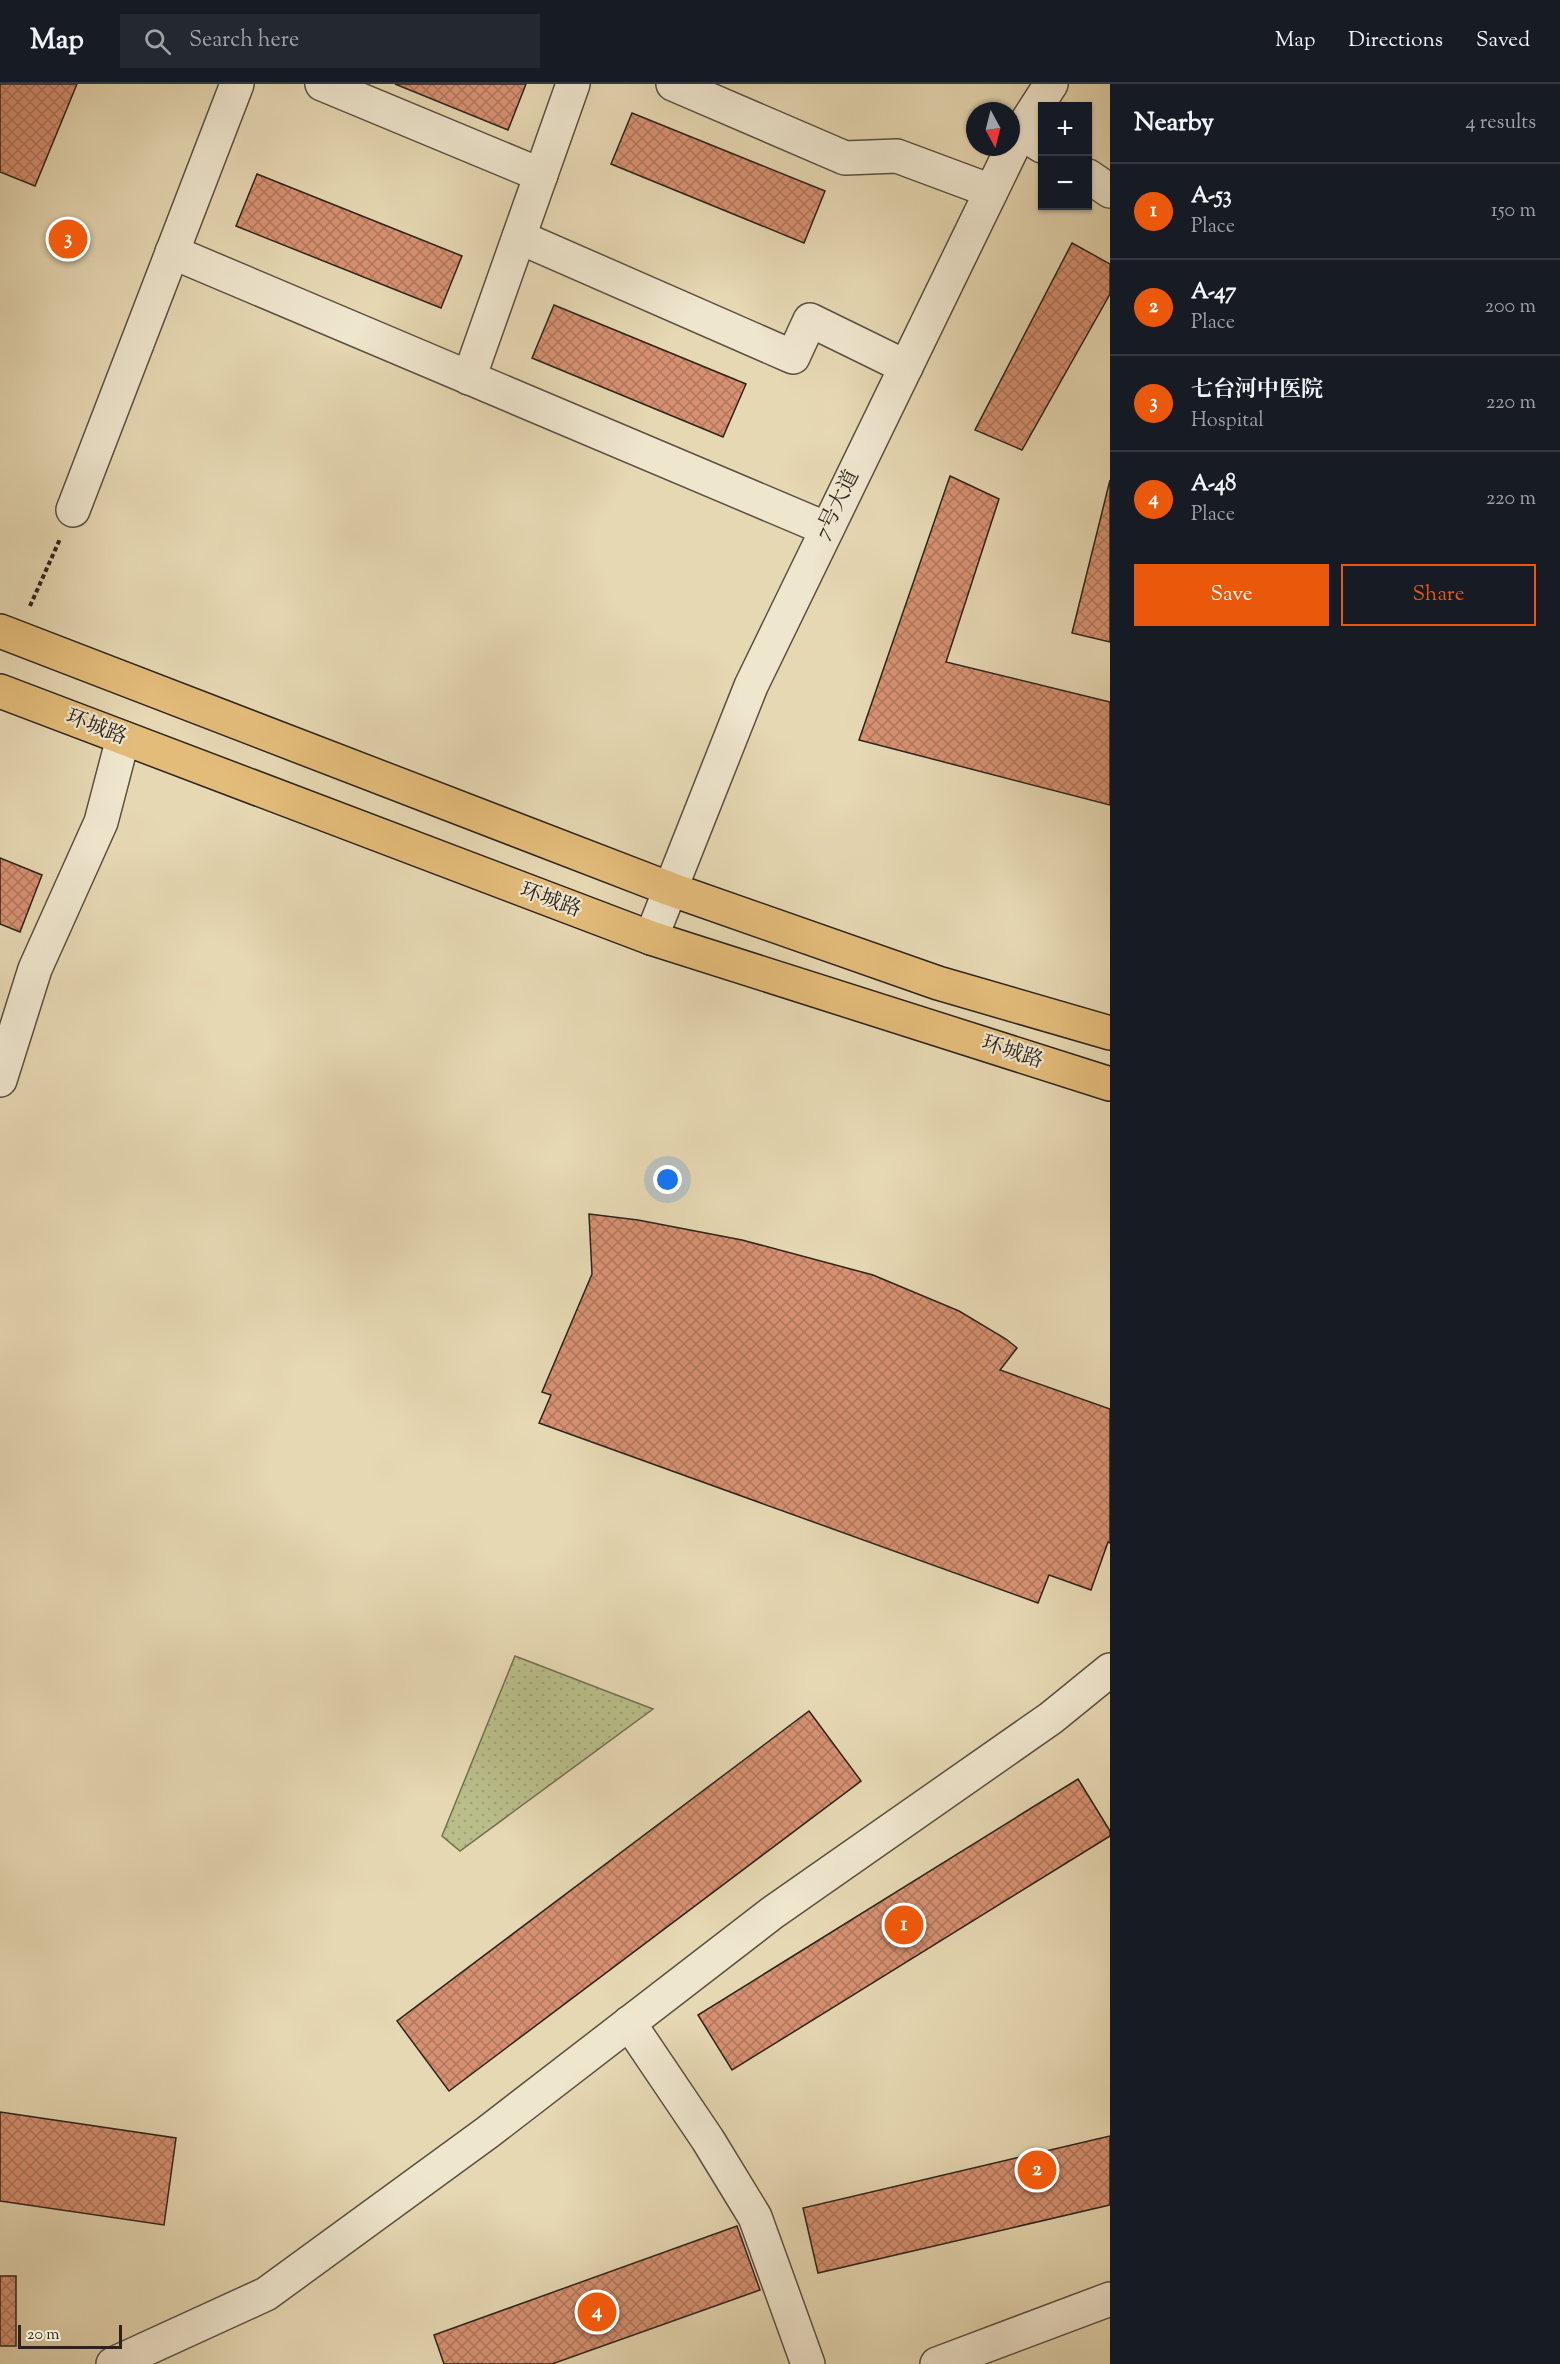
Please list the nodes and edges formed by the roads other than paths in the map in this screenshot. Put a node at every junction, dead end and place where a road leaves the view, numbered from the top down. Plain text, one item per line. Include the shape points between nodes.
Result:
1 (237, 84) edge
2 (322, 84) edge
3 (573, 84) edge
4 (673, 84) edge
5 (1051, 84) edge
6 (1031, 139) edge
7 (540, 175) junction
8 (1092, 179) edge
9 (991, 191) junction
10 (1110, 191) edge
11 (519, 237) junction
12 (172, 252) junction
13 (906, 367) junction
14 (469, 378) junction
15 (73, 510) road end
16 (827, 529) junction
17 (8, 634) edge
18 (0, 691) edge
19 (123, 738) junction
20 (670, 889) junction
21 (651, 938) junction
22 (1110, 1033) edge
23 (0, 1080) edge
24 (1110, 1084) edge
25 (1110, 1670) edge
26 (629, 2023) junction
27 (1110, 2299) edge
28 (113, 2364) edge
29 (808, 2364) edge
30 (936, 2364) edge

1 - 12 street
2 - 7 street
3 - 7 street
4 - 9 street via 845,158 897,156
5 - 6 street, 7号大道
6 - 9 street, 7号大道
7 - 11 street
8 - 10 street
9 - 13 street, 7号大道
11 - 13 street via 794,357 810,320
11 - 14 street
12 - 14 street
12 - 15 street
13 - 16 street, 7号大道
14 - 16 street
16 - 20 street, 7号大道 via 751,686
17 - 20 main road
18 - 19 main road, 环城路
19 - 21 main road, 环城路
19 - 23 street via 102,822 34,969
20 - 21 street, 7号大道
20 - 22 main road via 938,983
21 - 24 main road, 环城路
25 - 26 street via 1051,1718 772,1913
26 - 28 street via 266,2294
26 - 29 street via 755,2217
27 - 30 street

